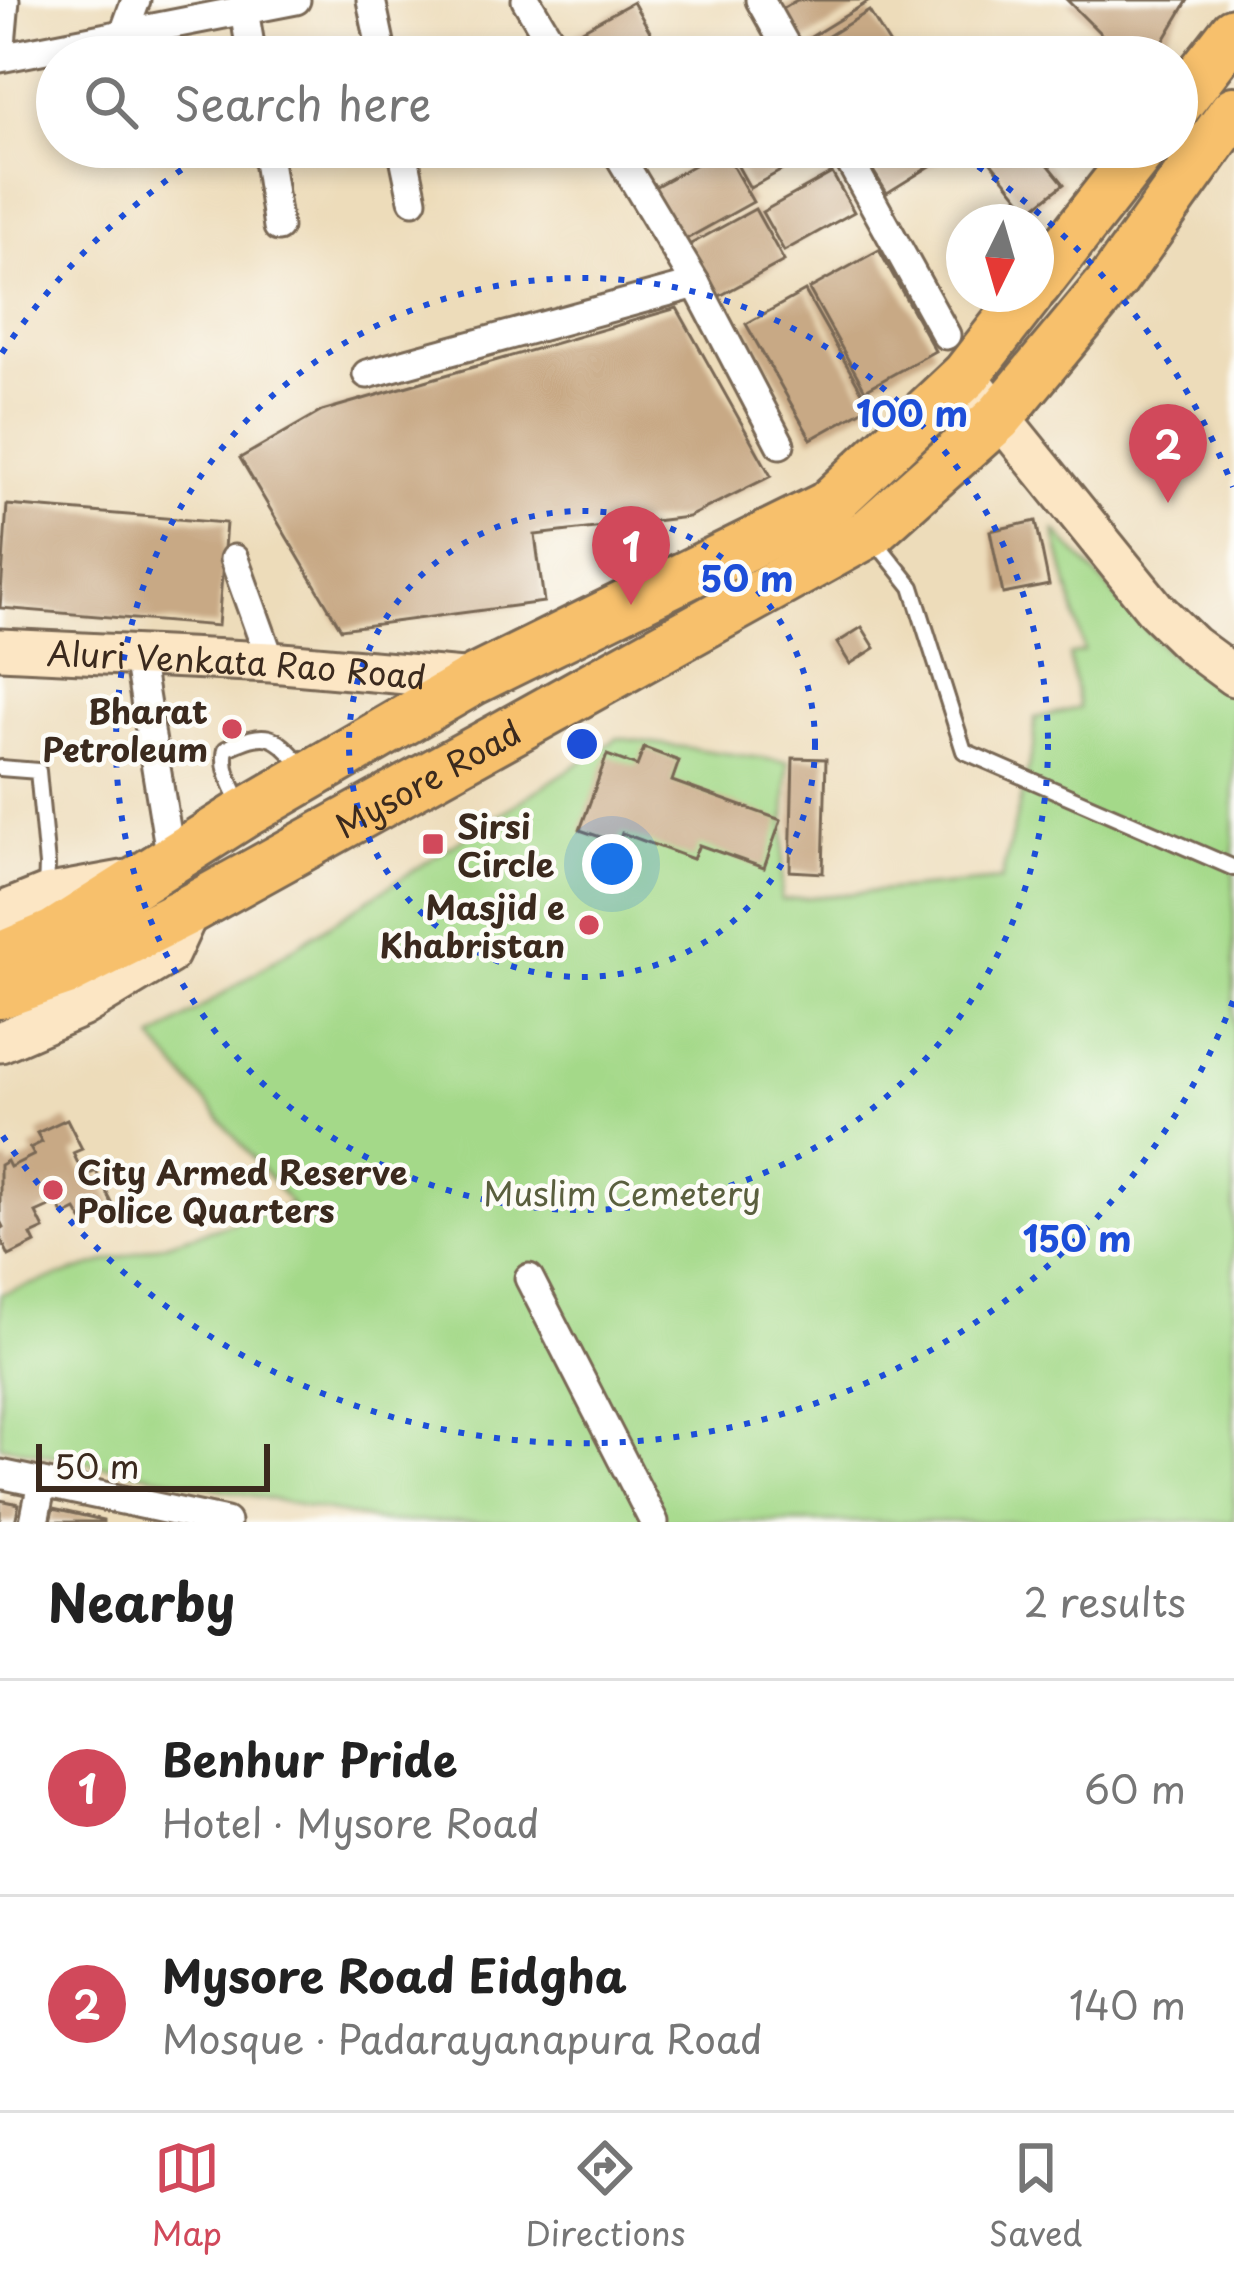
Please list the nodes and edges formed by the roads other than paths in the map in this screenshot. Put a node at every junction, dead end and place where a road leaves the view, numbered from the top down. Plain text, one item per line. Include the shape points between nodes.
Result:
1 (4, 0) edge
2 (136, 0) edge
3 (296, 0) edge
4 (371, 0) edge
5 (526, 0) edge
6 (760, 0) edge
7 (244, 10) junction
8 (1234, 32) edge
9 (124, 34) junction
10 (113, 36) edge
11 (248, 36) edge
12 (379, 36) edge
13 (547, 36) edge
14 (780, 36) edge
15 (36, 50) edge
16 (0, 57) edge
17 (1198, 78) edge
18 (1234, 111) edge
19 (1198, 161) edge
20 (269, 168) edge
21 (406, 168) edge
22 (627, 168) edge
23 (854, 168) edge
24 (1128, 168) edge
25 (1193, 168) edge
26 (413, 200) dead end
27 (278, 227) dead end
28 (1054, 262) edge
29 (696, 284) junction
30 (1007, 312) edge
31 (956, 355) junction
32 (368, 374) dead end
33 (999, 417) junction
34 (780, 444) dead end
35 (869, 533) junction
36 (234, 559) dead end
37 (0, 649) edge
38 (138, 657) junction
39 (271, 662) junction
40 (1234, 676) edge
41 (474, 680) junction
42 (0, 769) edge
43 (312, 776) junction
44 (245, 813) junction
45 (157, 868) junction
46 (1234, 868) edge
47 (190, 909) junction
48 (0, 913) edge
49 (55, 933) junction
50 (0, 957) edge
51 (0, 994) edge
52 (0, 1042) edge
53 (529, 1278) dead end
54 (0, 1474) edge
55 (42, 1483) junction
56 (124, 1511) edge
57 (216, 1521) edge
58 (34, 1522) edge
59 (654, 1522) edge

1 - 16 street
2 - 9 street
3 - 7 street
4 - 12 street
5 - 13 street
6 - 14 street
7 - 9 street
7 - 11 street
8 - 17 highway
9 - 10 street
15 - 16 street
18 - 19 highway, Mysore Road
20 - 27 street
21 - 26 street
22 - 29 street
23 - 31 street
24 - 28 highway
25 - 33 highway, Mysore Road
29 - 32 street
29 - 34 street
30 - 31 highway, Mysore Road
31 - 33 main road
31 - 41 highway, Mysore Road via 827,506
33 - 35 highway, Mysore Road
33 - 40 main road via 1156,610
35 - 46 lane via 912,587 964,751
35 - 47 highway, Mysore Road
36 - 39 street
37 - 38 main road, Aluri Venkata Rao Road
38 - 39 main road, Aluri Venkata Rao Road
38 - 45 street
39 - 41 main road, Aluri Venkata Rao Road
41 - 43 highway, Mysore Road
42 - 49 lane via 38,771
43 - 44 highway, Mysore Road
43 - 44 lane via 278,740 262,736 226,749
44 - 45 highway, Mysore Road
45 - 49 highway, Mysore Road
47 - 49 highway, Mysore Road
47 - 52 main road via 169,954
48 - 49 main road
49 - 50 highway
49 - 51 highway
53 - 59 street
54 - 55 street
55 - 56 street
55 - 58 street
56 - 57 street

